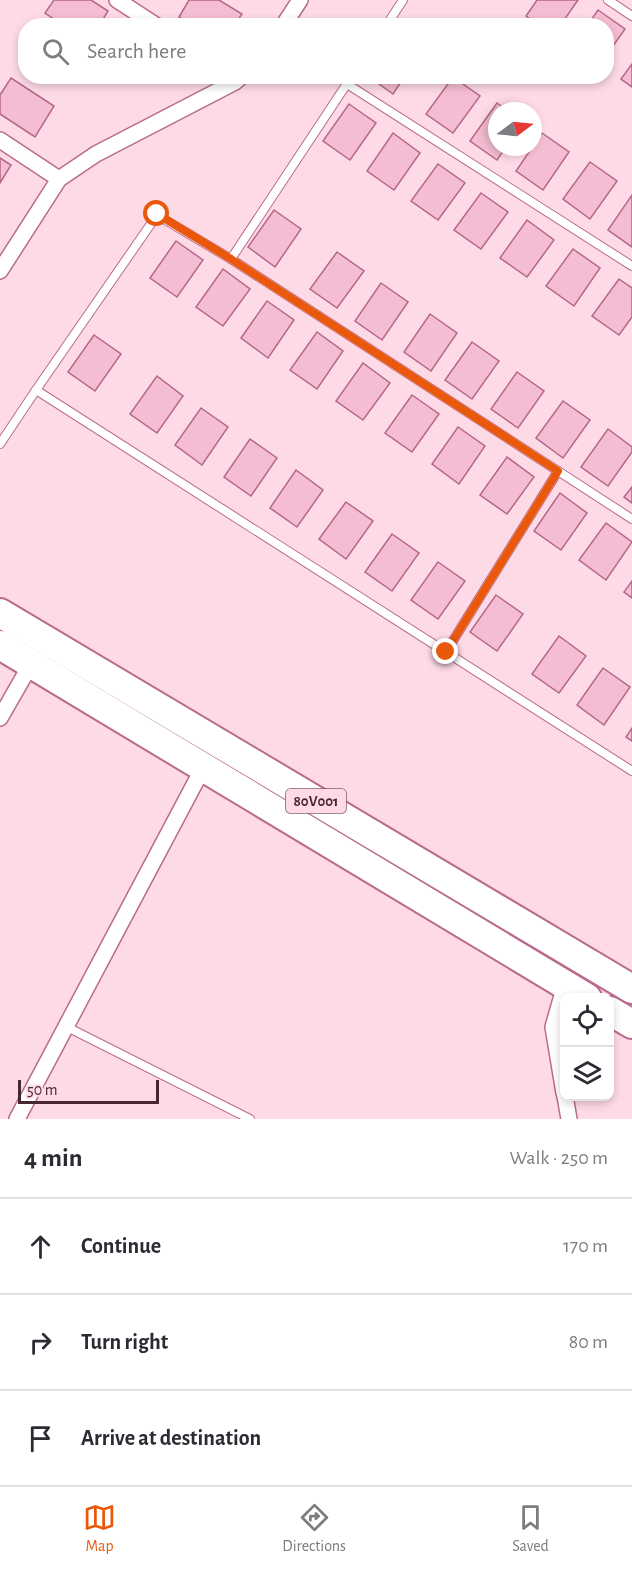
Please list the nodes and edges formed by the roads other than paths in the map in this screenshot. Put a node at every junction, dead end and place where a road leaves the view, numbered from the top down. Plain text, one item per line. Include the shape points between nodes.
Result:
1 (117, 0) edge
2 (300, 0) edge
3 (403, 0) edge
4 (608, 0) edge
5 (632, 16) edge
6 (145, 18) edge
7 (288, 18) edge
8 (391, 18) edge
9 (225, 84) edge
10 (347, 84) joint
11 (0, 140) edge
12 (59, 178) junction
13 (231, 259) junction
14 (632, 266) edge
15 (0, 271) edge
16 (36, 390) junction
17 (0, 444) edge
18 (558, 471) junction
19 (632, 519) edge
20 (0, 613) edge
21 (0, 645) edge
22 (446, 652) junction
23 (31, 664) junction
24 (0, 718) edge
25 (203, 768) junction
26 (632, 771) edge
27 (632, 989) edge
28 (576, 991) edge
29 (614, 1014) edge
30 (632, 1024) edge
31 (67, 1027) junction
32 (560, 1067) edge
33 (566, 1101) edge
34 (17, 1119) edge
35 (250, 1119) edge
36 (569, 1119) edge

1 - 6 street
2 - 7 street
3 - 8 lane
4 - 5 lane
9 - 12 street
10 - 13 lane
10 - 14 lane
11 - 12 street
12 - 15 street
13 - 16 lane via 157,214
13 - 18 lane
16 - 17 lane
16 - 22 lane
18 - 19 lane
18 - 22 lane
20 - 27 highway, 80V001
21 - 23 highway, 80V001
22 - 26 lane
23 - 24 street
23 - 25 highway, 80V001
25 - 28 highway, 80V001
25 - 31 street
28 - 32 street via 553,1028
29 - 30 highway
31 - 34 street
31 - 35 lane
33 - 36 street

